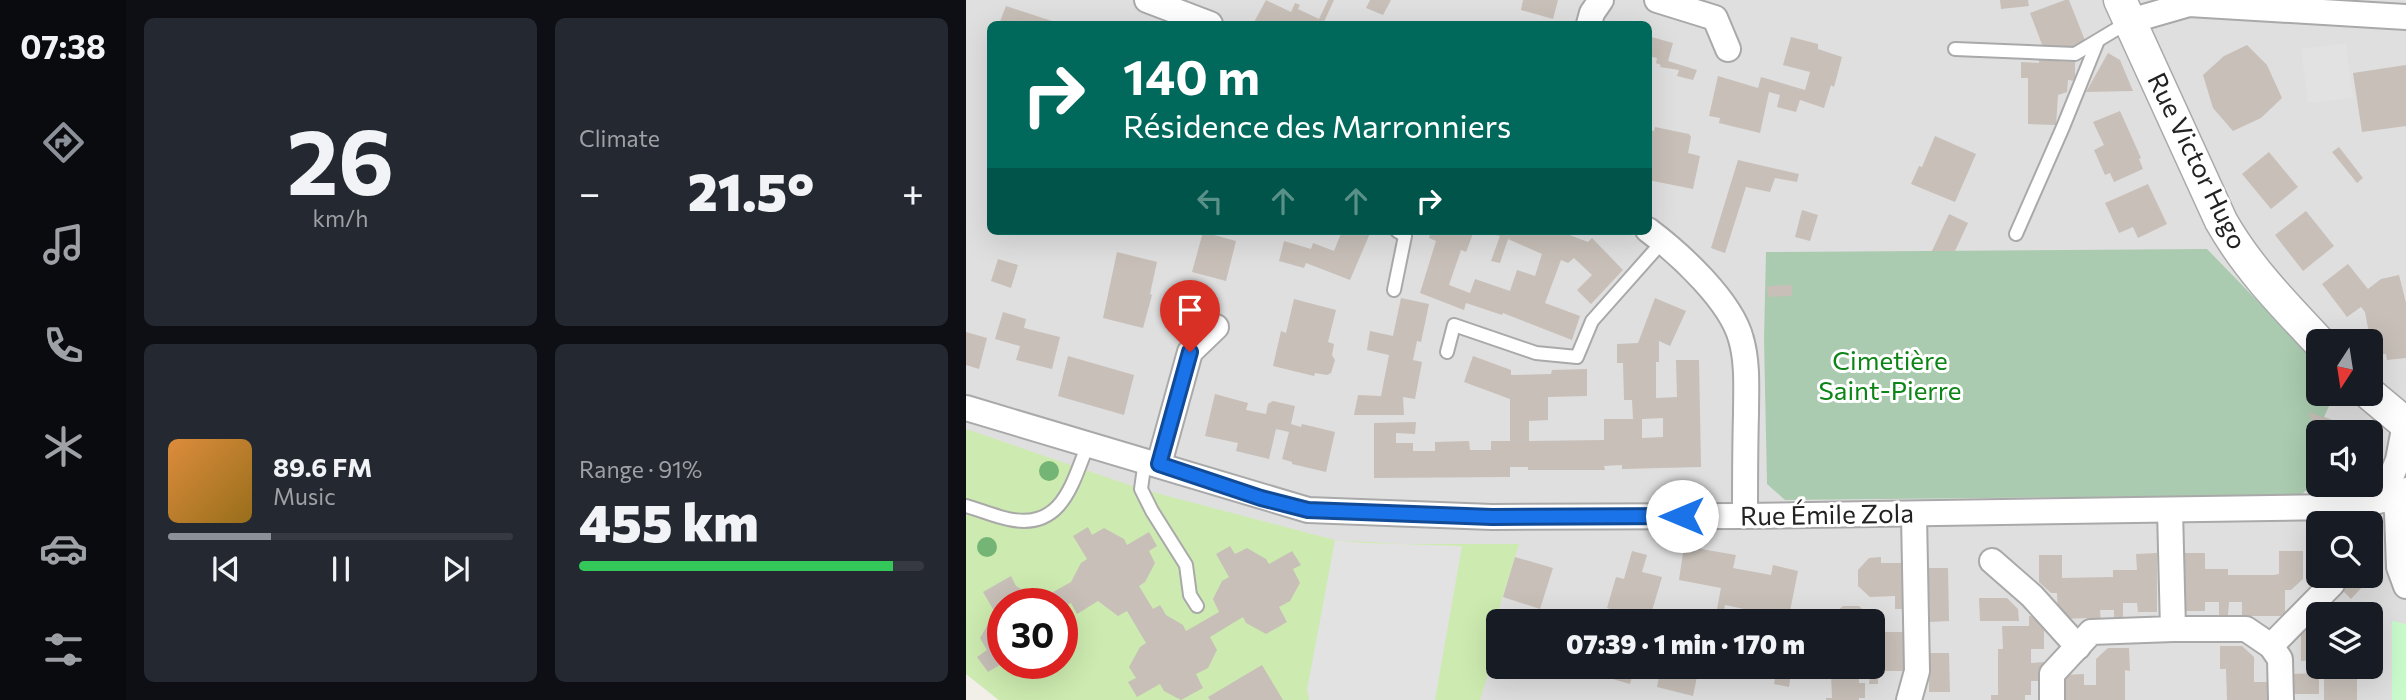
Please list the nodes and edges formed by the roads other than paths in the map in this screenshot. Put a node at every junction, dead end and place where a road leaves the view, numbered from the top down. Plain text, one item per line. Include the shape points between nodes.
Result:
1 (1147, 0) edge
2 (1601, 0) edge
3 (1657, 0) edge
4 (2125, 10) edge
5 (2406, 17) edge
6 (1202, 21) edge
7 (1590, 21) edge
8 (2097, 43) junction
9 (1728, 49) dead end
10 (1955, 49) dead end
11 (2016, 234) dead end
12 (1403, 235) edge
13 (1656, 236) edge
14 (1394, 290) dead end
15 (1216, 327) dead end
16 (2307, 329) edge
17 (1447, 352) dead end
18 (2384, 406) edge
19 (966, 408) edge
20 (2406, 424) edge
21 (1088, 443) junction
22 (1152, 462) junction
23 (2400, 494) edge
24 (966, 506) edge
25 (2170, 510) junction
26 (1914, 514) junction
27 (1745, 516) junction
28 (1992, 561) dead end
29 (2406, 586) edge
30 (2328, 588) edge
31 (1197, 606) dead end
32 (2173, 629) junction
33 (2078, 646) junction
34 (2271, 646) junction
35 (1909, 700) edge
36 (2052, 700) edge
37 (2281, 700) edge

1 - 6 street
2 - 7 street
3 - 9 street via 1716,18
4 - 5 street via 2189,4
4 - 8 lane
4 - 16 street, Rue Victor Hugo via 2221,221 2233,242
8 - 10 lane via 2075,54
8 - 11 lane
12 - 14 lane
13 - 17 lane via 1592,321 1577,357 1536,353 1454,325
13 - 27 street via 1717,294 1741,338 1746,386
15 - 22 street via 1190,352
18 - 20 street
19 - 21 street, Rue Émile Zola
20 - 23 street via 2389,482
21 - 22 street, Rue Émile Zola
21 - 24 lane via 1070,490 1053,513 1036,521 1008,520
22 - 27 street, Rue Émile Zola via 1308,510 1492,517
22 - 31 lane via 1141,489 1186,565 1190,595
23 - 25 street, Rue Émile Zola via 2334,507
23 - 29 street via 2399,567
25 - 26 street, Rue Émile Zola
25 - 32 street
26 - 27 street, Rue Émile Zola
26 - 35 street via 1917,671
28 - 33 street
30 - 34 street
32 - 33 street via 2091,632
32 - 34 street via 2246,629
33 - 36 street via 2052,674
34 - 37 street via 2280,659

